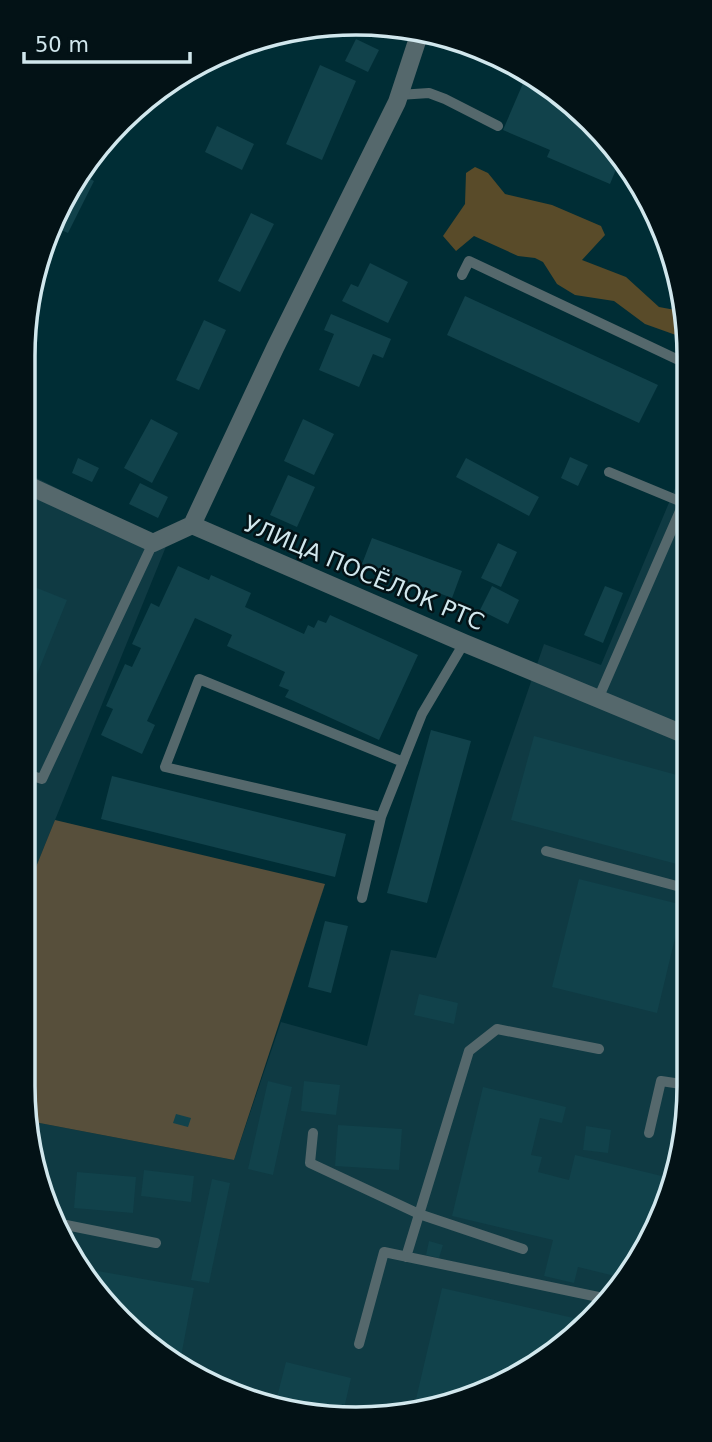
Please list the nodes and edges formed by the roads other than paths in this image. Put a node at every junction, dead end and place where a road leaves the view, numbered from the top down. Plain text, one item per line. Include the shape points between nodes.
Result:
1 (417, 41) edge
2 (399, 95) junction
3 (498, 126) dead end
4 (462, 275) dead end
5 (677, 359) edge
6 (609, 472) dead end
7 (35, 488) edge
8 (677, 496) edge
9 (677, 517) edge
10 (192, 525) junction
11 (153, 542) junction
12 (464, 643) junction
13 (598, 699) junction
14 (677, 731) edge
15 (403, 762) junction
16 (35, 777) edge
17 (382, 817) junction
18 (546, 851) dead end
19 (677, 886) edge
20 (362, 898) dead end
21 (599, 1049) dead end
22 (677, 1083) edge
23 (313, 1133) dead end
24 (649, 1133) dead end
25 (419, 1214) junction
26 (67, 1225) edge
27 (156, 1243) dead end
28 (523, 1249) dead end
29 (406, 1257) junction
30 (598, 1297) edge
31 (359, 1344) dead end

1 - 2 street
2 - 3 lane via 429,93
2 - 10 street
4 - 5 lane via 469,261
6 - 8 lane
7 - 11 street
9 - 13 lane
10 - 11 street
10 - 12 street, УЛИЦА ПОСЁЛОК РТС
11 - 16 lane via 42,779
12 - 13 street, УЛИЦА ПОСЁЛОК РТС
12 - 15 lane via 422,714
13 - 14 street, УЛИЦА ПОСЁЛОК РТС
15 - 17 lane
15 - 17 lane via 199,679 165,767
17 - 20 lane
18 - 19 lane
21 - 25 lane via 497,1029 469,1051
22 - 24 lane via 661,1081
23 - 25 lane via 310,1163
25 - 28 lane
25 - 29 lane
26 - 27 lane
29 - 30 lane
29 - 31 lane via 384,1252

